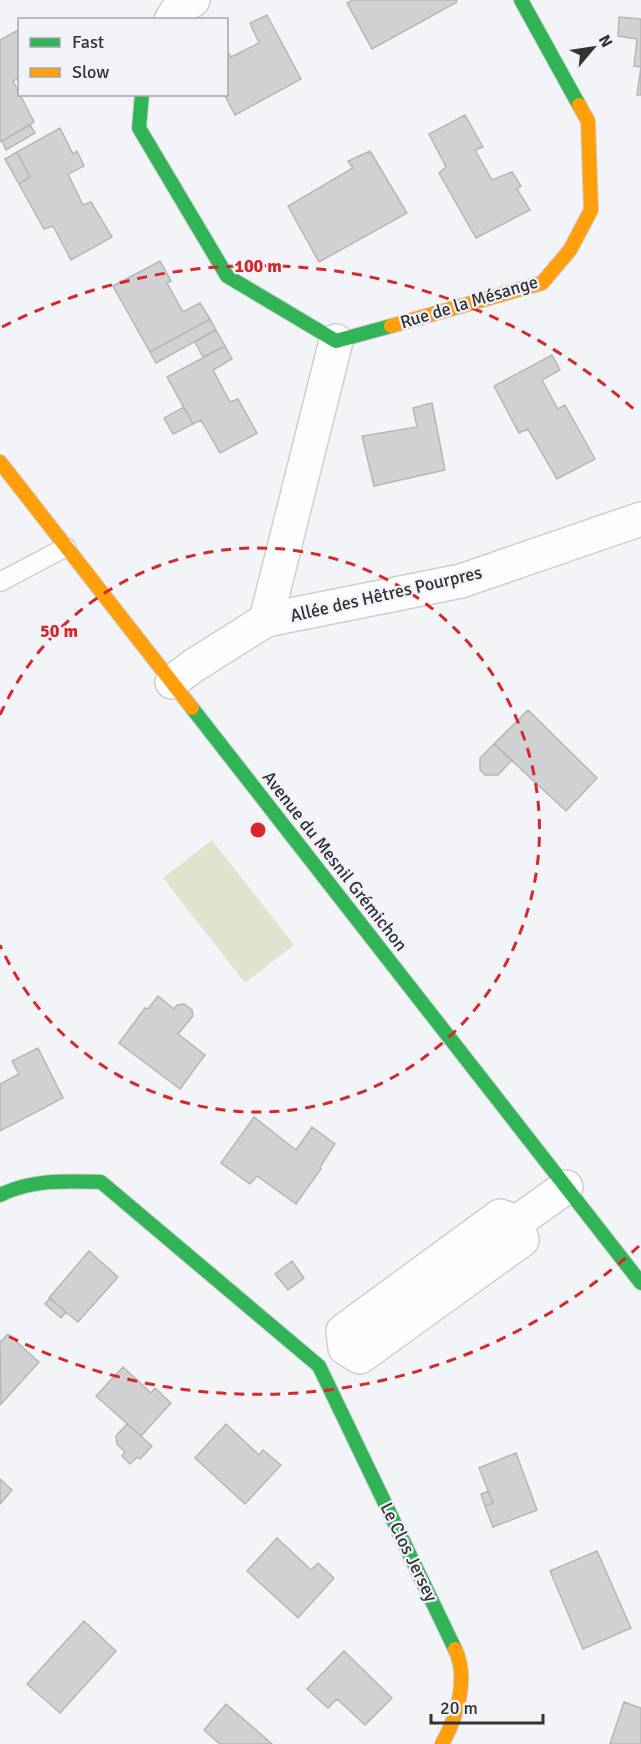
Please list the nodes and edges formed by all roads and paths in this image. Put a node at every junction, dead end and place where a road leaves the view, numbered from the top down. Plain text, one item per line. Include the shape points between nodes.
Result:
1 (193, 0) edge
2 (521, 0) edge
3 (172, 18) edge
4 (142, 96) edge
5 (336, 341) junction
6 (0, 462) edge
7 (641, 519) edge
8 (66, 547) junction
9 (0, 582) edge
10 (266, 620) junction
11 (172, 682) junction
12 (566, 1187) junction
13 (0, 1195) edge
14 (641, 1283) edge
15 (319, 1366) junction
16 (442, 1744) edge

1 - 3 street via 178,9
2 - 5 street, Rue de la Mésange via 588,121 591,210 570,250 542,283
4 - 5 street via 139,128 227,276
5 - 10 street
6 - 8 street, Avenue du Mesnil Grémichon
7 - 10 street, Allée des Hêtres Pourpres via 461,581
8 - 9 lane
8 - 11 street, Avenue du Mesnil Grémichon
10 - 11 street
11 - 12 street, Avenue du Mesnil Grémichon
12 - 14 street, Avenue du Mesnil Grémichon
12 - 15 street via 517,1222 500,1216 343,1331 345,1348
13 - 15 street, Le Clos Jersey via 54,1181 101,1182
15 - 16 street, Le Clos Jersey via 459,1657 461,1692 452,1728

